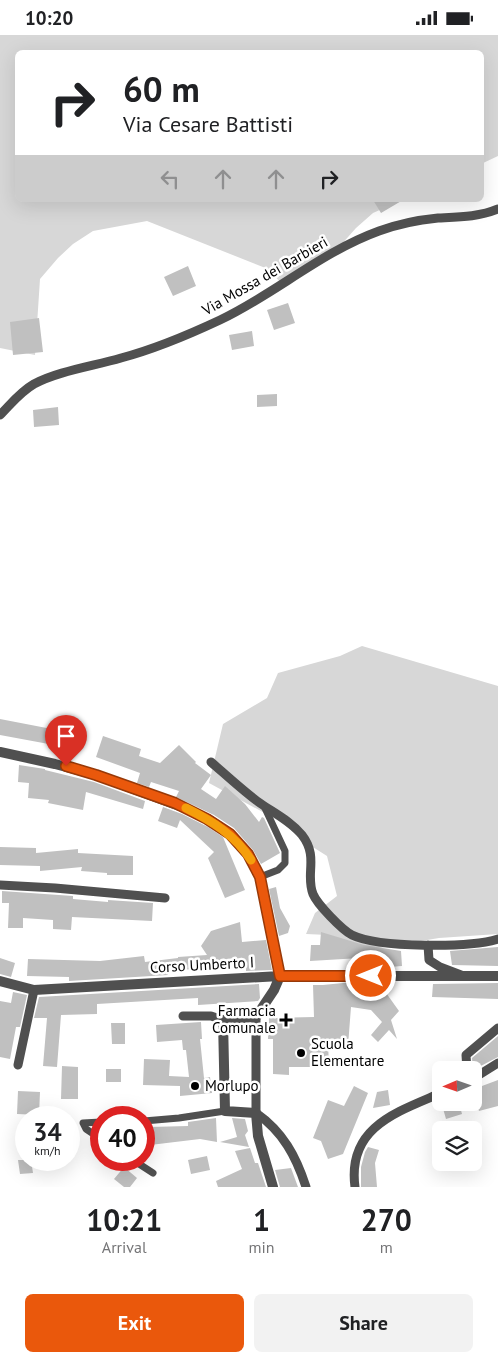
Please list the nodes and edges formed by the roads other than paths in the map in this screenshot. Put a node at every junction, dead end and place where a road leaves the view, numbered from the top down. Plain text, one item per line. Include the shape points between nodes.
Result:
1 (498, 209) edge
2 (0, 415) edge
3 (0, 752) edge
4 (211, 762) dead end
5 (264, 806) junction
6 (260, 877) junction
7 (0, 885) edge
8 (165, 898) dead end
9 (498, 939) edge
10 (428, 945) junction
11 (498, 975) edge
12 (280, 976) junction
13 (461, 976) junction
14 (0, 981) edge
15 (34, 990) junction
16 (183, 1016) dead end
17 (256, 1017) junction
18 (223, 1019) junction
19 (498, 1028) edge
20 (466, 1061) edge
21 (498, 1063) edge
22 (18, 1065) dead end
23 (482, 1073) edge
24 (432, 1097) edge
25 (225, 1111) junction
26 (256, 1113) junction
27 (155, 1120) edge
28 (90, 1123) edge
29 (90, 1132) edge
30 (150, 1171) edge
31 (153, 1173) dead end
32 (273, 1187) edge
33 (306, 1187) edge
34 (355, 1187) edge

1 - 2 street, Via Mossa dei Barbieri via 473,216 414,222 366,236 312,264 239,311 188,335 33,384
3 - 6 street via 75,769 175,803 230,834 248,854
4 - 5 street
5 - 6 street via 285,851 285,863 278,870
5 - 10 street via 306,840 311,853 312,893 342,929 371,941
6 - 12 street
7 - 8 street
9 - 10 street
10 - 13 street via 429,960
11 - 13 street, Corso Umberto I
12 - 13 street, Corso Umberto I
12 - 15 street, Corso Umberto I
12 - 17 street
14 - 15 street, Corso Umberto I
15 - 22 street
16 - 18 street
17 - 18 street
17 - 26 street
18 - 25 street
19 - 20 street via 466,1055
21 - 23 street
24 - 34 street via 401,1110 370,1132 358,1153
25 - 26 street
25 - 27 street
26 - 32 street via 259,1143
26 - 33 street via 284,1140
28 - 29 street via 83,1123
30 - 31 street

